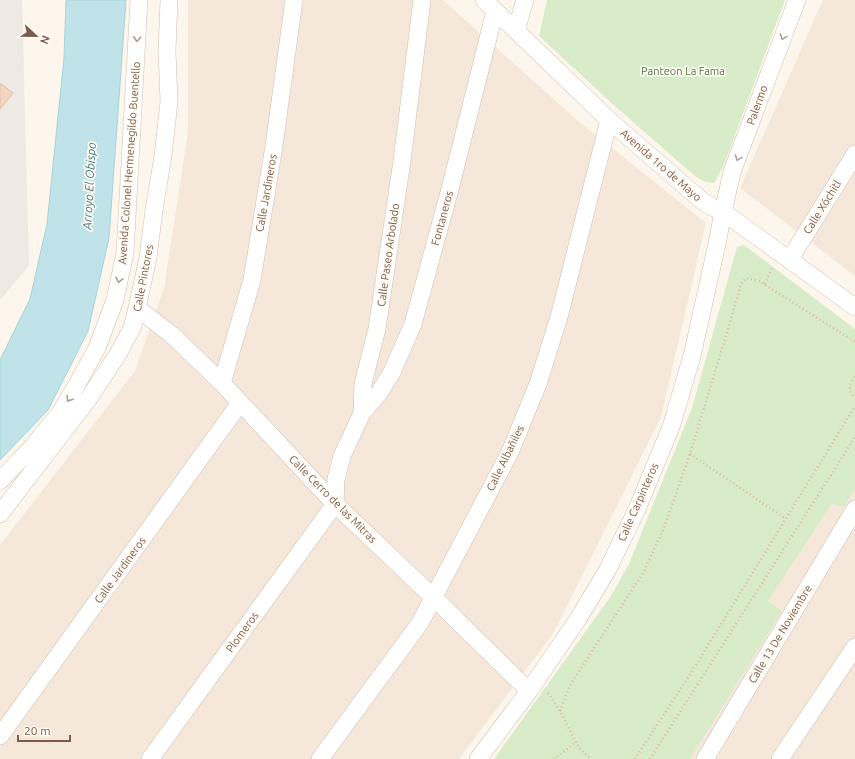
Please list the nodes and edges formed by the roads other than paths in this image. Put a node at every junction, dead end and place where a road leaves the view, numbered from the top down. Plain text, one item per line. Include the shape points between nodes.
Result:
1 (139, 0) edge
2 (169, 0) edge
3 (294, 0) edge
4 (422, 0) edge
5 (526, 0) edge
6 (797, 0) edge
7 (490, 5) edge
8 (516, 31) junction
9 (609, 120) junction
10 (855, 154) edge
11 (723, 212) junction
12 (790, 260) junction
13 (855, 307) edge
14 (138, 308) junction
15 (222, 383) junction
16 (240, 403) junction
17 (362, 413) junction
18 (0, 481) edge
19 (335, 504) junction
20 (855, 509) edge
21 (0, 514) edge
22 (433, 597) junction
23 (855, 647) edge
24 (533, 684) junction
25 (0, 736) edge
26 (150, 759) edge
27 (320, 759) edge
28 (478, 759) edge
29 (705, 759) edge
30 (780, 759) edge

1 -> 18 street, Avenida Colonel Hermenegildo Buentello via 125,253 115,300 97,348 60,413
2 - 14 street, Calle Pintores via 169,102 148,258
3 - 15 street, Calle Jardineros via 252,280
4 - 17 street, Calle Paseo Arbolado via 402,161 377,329 363,384
5 - 8 street
6 -> 11 street, Palermo via 732,172
7 - 8 street, Avenida 1ro de Mayo
7 - 17 street, Fontaneros via 450,189 413,324 392,372
8 - 9 street, Avenida 1ro de Mayo
9 - 11 street, Avenida 1ro de Mayo via 701,200
9 - 22 street, Calle Albañiles via 559,317 538,384 510,452
10 - 12 street, Calle Xóchitl
11 - 12 street, Avenida 1ro de Mayo
11 - 24 street, Calle Carpinteros via 692,356 671,427 637,509 608,569 578,619
12 - 13 street, Avenida 1ro de Mayo
14 - 15 street, Calle Cerro de las Mitras via 172,335
14 - 21 street, Calle Pintores via 132,328 106,373
15 - 16 street, Calle Cerro de las Mitras
16 - 19 street, Calle Cerro de las Mitras
16 - 25 street, Calle Jardineros
17 - 19 street, Calle Paseo Arbolado via 342,456 336,479
19 - 22 street, Calle Cerro de las Mitras
19 - 26 street, Plomeros
20 - 29 street, Calle 13 De Noviembre
22 - 24 street, Calle Cerro de las Mitras
22 - 27 street, Calle Albañiles via 420,623
23 - 30 street
24 - 28 street, Calle Carpinteros

